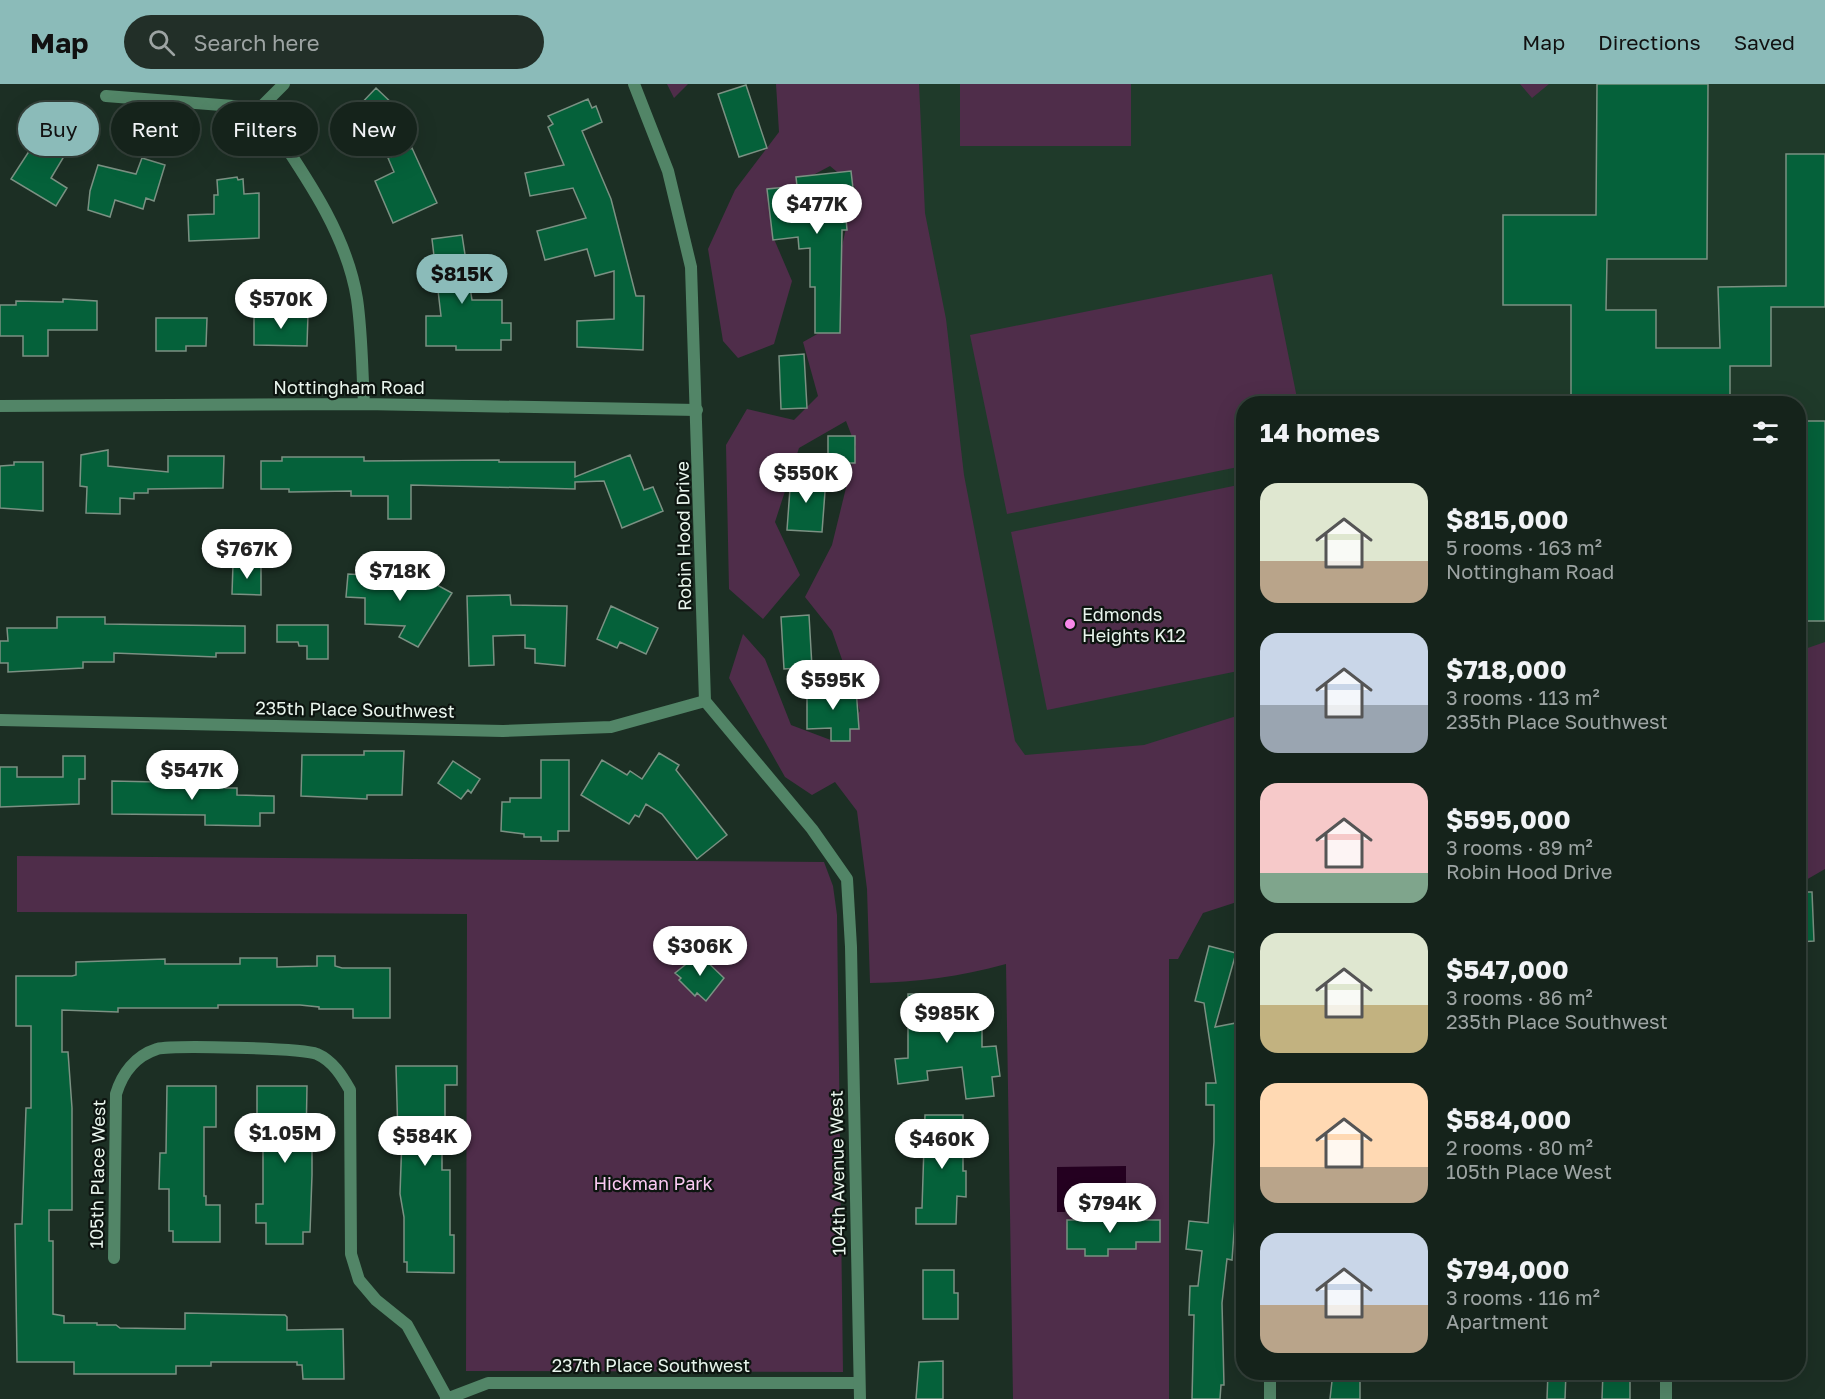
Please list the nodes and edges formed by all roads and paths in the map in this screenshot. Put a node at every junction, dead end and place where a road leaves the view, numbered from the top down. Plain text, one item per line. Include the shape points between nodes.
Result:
1 (284, 84) edge
2 (634, 84) edge
3 (106, 96) dead end
4 (266, 102) edge
5 (212, 104) edge
6 (291, 156) edge
7 (364, 404) junction
8 (0, 406) edge
9 (697, 410) junction
10 (705, 701) junction
11 (0, 720) edge
12 (114, 1258) dead end
13 (1270, 1380) edge
14 (1666, 1380) edge
15 (859, 1383) junction
16 (446, 1399) edge
17 (860, 1399) edge
18 (1270, 1399) edge
19 (1666, 1399) edge

1 - 4 street
2 - 9 street, Robin Hood Drive via 668,171 691,267
3 - 5 street
6 - 7 street via 339,242 356,298
7 - 8 street, Nottingham Road
7 - 9 street, Nottingham Road
9 - 10 street, Robin Hood Drive
10 - 11 street, 235th Place Southwest via 611,727 503,731
10 - 15 street, 104th Avenue West via 812,829 847,879
12 - 16 street, 105th Place West via 116,1094 122,1074 158,1049 292,1049 318,1054 338,1070 350,1090 351,1254 359,1280 407,1325
13 - 18 street
14 - 19 street
15 - 16 street, 237th Place Southwest via 488,1383
15 - 17 street, 104th Avenue West

